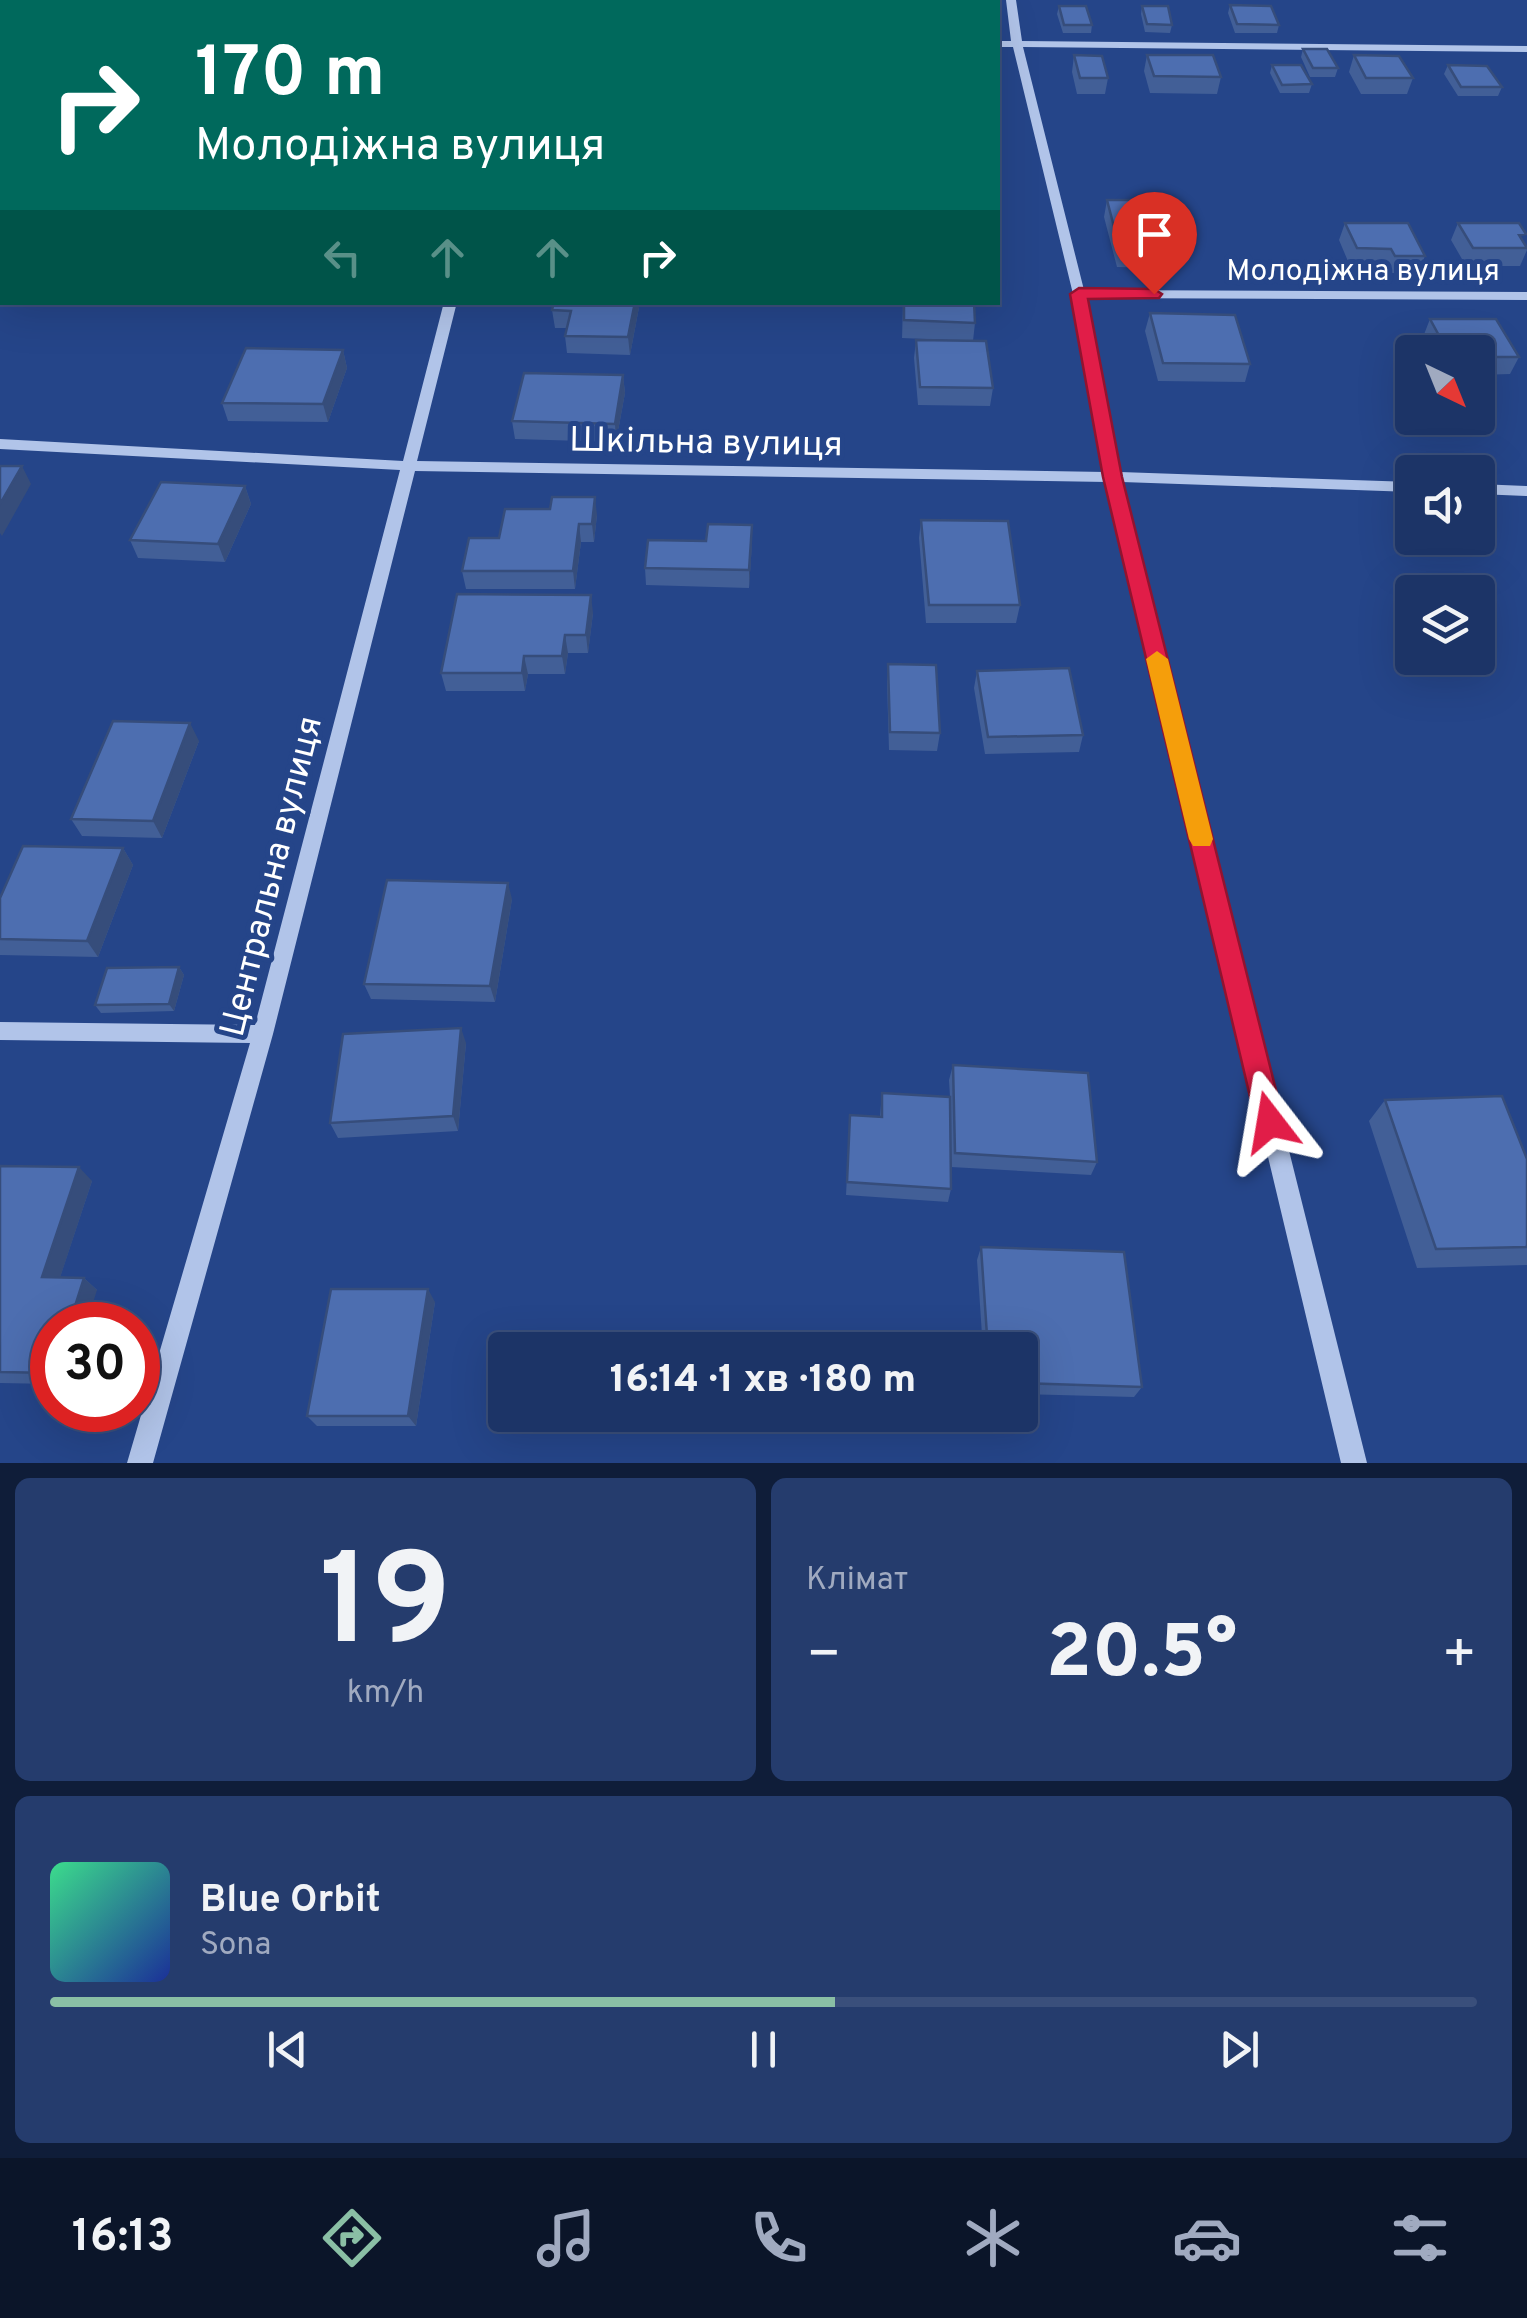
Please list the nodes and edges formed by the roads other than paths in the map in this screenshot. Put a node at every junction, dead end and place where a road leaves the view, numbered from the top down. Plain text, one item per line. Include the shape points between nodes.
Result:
1 (1010, 0) edge
2 (1000, 44) edge
3 (1017, 44) junction
4 (1527, 50) edge
5 (1079, 294) junction
6 (1527, 296) edge
7 (450, 305) edge
8 (0, 444) edge
9 (409, 466) junction
10 (1112, 477) junction
11 (1395, 486) edge
12 (1495, 490) edge
13 (1527, 491) edge
14 (0, 1031) edge
15 (263, 1034) junction
16 (140, 1463) edge
17 (1354, 1463) edge

1 - 3 street
2 - 3 street
3 - 4 street
3 - 5 street
5 - 6 street, Молодіжна вулиця
5 - 10 street
7 - 9 street, Центральна вулиця
8 - 9 street, Шкільна вулиця
9 - 10 street, Шкільна вулиця
9 - 15 street, Центральна вулиця
10 - 11 street, Шкільна вулиця
10 - 17 street
12 - 13 street
14 - 15 street
15 - 16 street, Центральна вулиця

